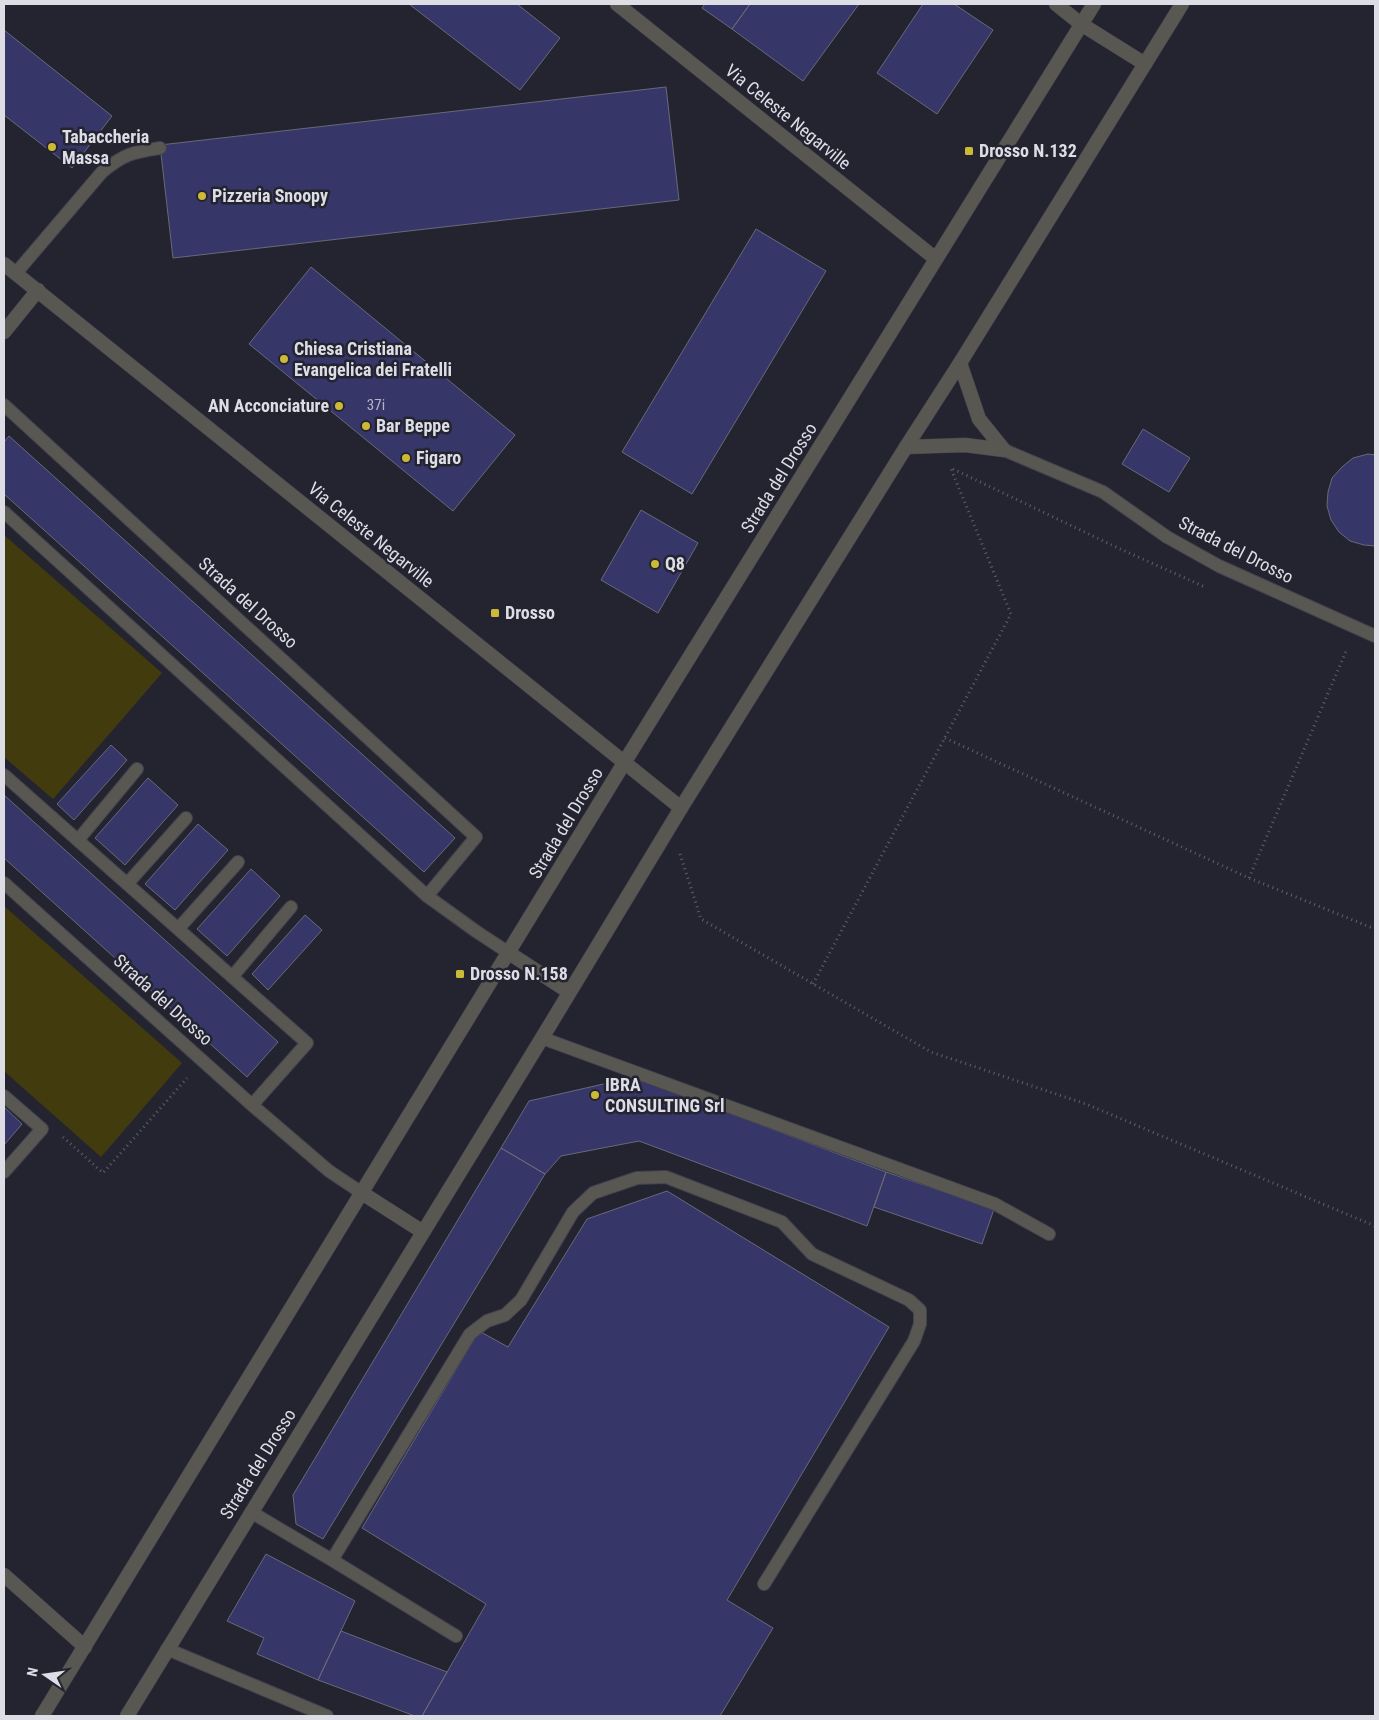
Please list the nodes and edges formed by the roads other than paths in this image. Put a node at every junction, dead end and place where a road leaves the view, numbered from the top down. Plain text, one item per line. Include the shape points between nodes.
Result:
1 (617, 4) edge
2 (1056, 4) edge
3 (1094, 4) edge
4 (1182, 4) edge
5 (1081, 24) junction
6 (1145, 64) junction
7 (160, 148) dead end
8 (936, 259) junction
9 (4, 264) edge
10 (16, 273) junction
11 (38, 290) junction
12 (4, 332) edge
13 (960, 363) junction
14 (4, 405) edge
15 (906, 447) junction
16 (1004, 450) junction
17 (4, 512) edge
18 (1375, 636) edge
19 (624, 763) junction
20 (137, 769) dead end
21 (4, 775) edge
22 (681, 808) junction
23 (186, 818) dead end
24 (78, 840) junction
25 (238, 862) dead end
26 (4, 883) edge
27 (127, 884) junction
28 (427, 896) junction
29 (291, 908) dead end
30 (178, 929) junction
31 (510, 953) junction
32 (232, 977) junction
33 (569, 992) junction
34 (542, 1038) junction
35 (4, 1096) edge
36 (252, 1104) junction
37 (4, 1172) edge
38 (362, 1193) junction
39 (423, 1232) junction
40 (1049, 1234) dead end
41 (251, 1512) junction
42 (332, 1560) junction
43 (4, 1575) edge
44 (764, 1584) dead end
45 (456, 1636) dead end
46 (85, 1646) junction
47 (167, 1649) junction
48 (42, 1716) edge
49 (127, 1716) edge
50 (327, 1716) edge

1 - 8 street, Via Celeste Negarville
2 - 5 street
3 - 5 street, Strada del Drosso
4 - 6 street, Strada del Drosso
5 - 6 street
5 - 8 street, Strada del Drosso
6 - 13 street, Strada del Drosso
7 - 10 lane via 119,159 102,172
8 - 19 street, Strada del Drosso
9 - 10 street, Via Celeste Negarville
10 - 11 street, Via Celeste Negarville
11 - 12 street
11 - 19 street, Via Celeste Negarville
13 - 15 street, Strada del Drosso
13 - 16 street, Strada del Drosso via 979,418
14 - 28 lane, Strada del Drosso via 476,837
15 - 16 street, Strada del Drosso via 965,445
15 - 22 street, Strada del Drosso
16 - 18 lane, Strada del Drosso via 1103,492 1168,537 1219,566
17 - 28 lane
19 - 22 street, Via Celeste Negarville
19 - 31 street, Strada del Drosso
20 - 24 lane
21 - 24 lane
22 - 33 street, Strada del Drosso
23 - 27 lane
24 - 27 lane
25 - 30 lane
26 - 36 lane, Strada del Drosso
27 - 30 lane
28 - 31 lane
29 - 32 lane
30 - 32 lane
31 - 33 street
31 - 38 street, Strada del Drosso
32 - 36 lane via 307,1043
33 - 34 street, Strada del Drosso
34 - 39 street, Strada del Drosso
34 - 40 lane via 995,1204
35 - 37 lane via 42,1129
36 - 38 lane, Strada del Drosso via 329,1171
38 - 39 street, Strada del Drosso
38 - 46 street, Strada del Drosso
39 - 41 street, Strada del Drosso
41 - 42 lane
41 - 47 street, Strada del Drosso
42 - 44 lane via 470,1334 487,1321 506,1315 521,1300 573,1212 593,1193 637,1178 666,1178 782,1222 812,1254 909,1300 920,1310 920,1324 914,1341
42 - 45 lane
43 - 46 street
46 - 48 street, Strada del Drosso
47 - 49 street, Strada del Drosso
47 - 50 lane

